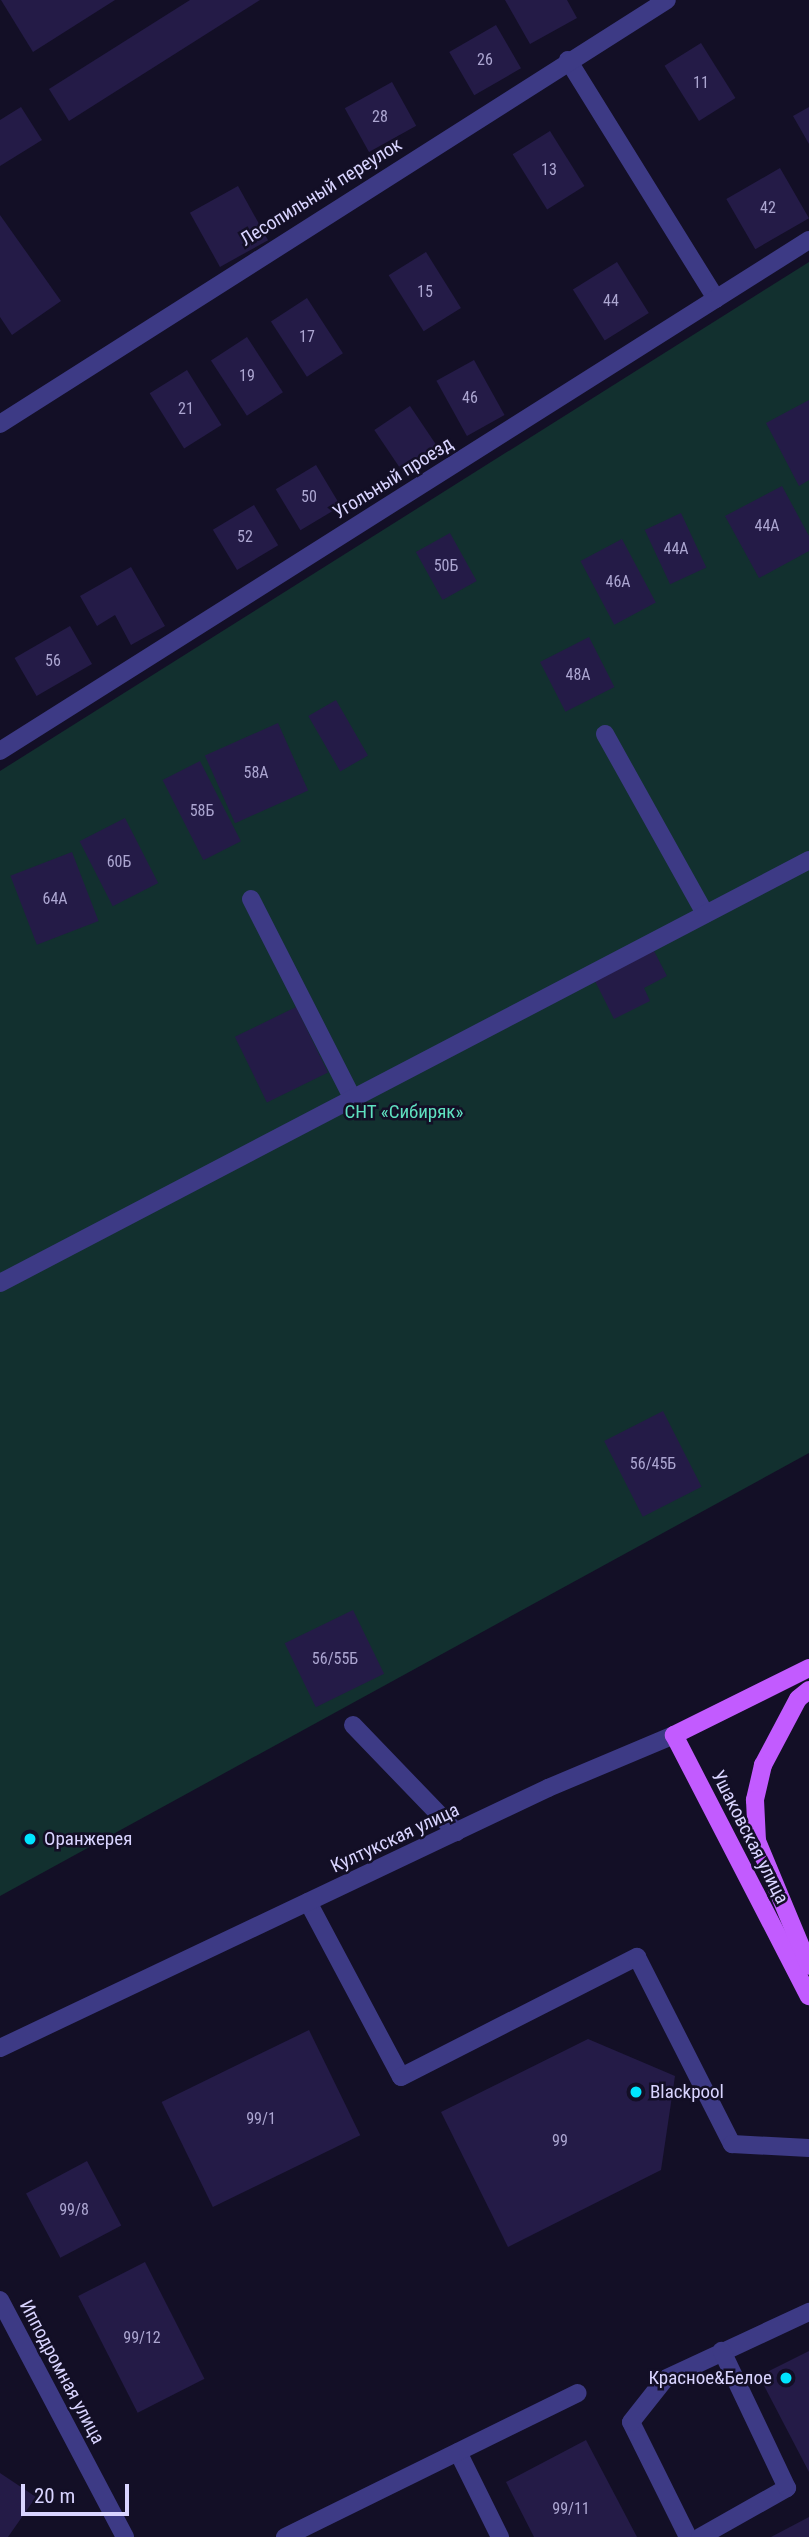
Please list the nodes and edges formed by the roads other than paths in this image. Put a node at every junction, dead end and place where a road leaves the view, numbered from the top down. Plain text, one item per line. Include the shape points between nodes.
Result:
1 (667, 0) edge
2 (568, 60) junction
3 (809, 240) edge
4 (716, 299) junction
5 (0, 424) edge
6 (605, 734) dead end
7 (0, 751) edge
8 (809, 860) edge
9 (251, 899) dead end
10 (705, 914) junction
11 (353, 1099) junction
12 (0, 1283) edge
13 (809, 1668) edge
14 (809, 1690) edge
15 (353, 1725) dead end
16 (674, 1735) junction
17 (456, 1832) junction
18 (308, 1902) junction
19 (809, 1966) edge
20 (809, 1996) edge
21 (0, 2048) edge
22 (809, 2148) edge
23 (0, 2300) edge
24 (809, 2312) edge
25 (722, 2351) junction
26 (578, 2393) dead end
27 (458, 2452) junction
28 (125, 2537) edge
29 (285, 2537) edge
30 (500, 2537) edge
31 (688, 2537) edge
32 (700, 2537) edge

1 - 2 street, Лесопильный переулок
2 - 4 street
2 - 5 street, Лесопильный переулок
3 - 4 street, Угольный проезд
4 - 7 street, Угольный проезд
6 - 10 street
8 - 10 street
9 - 11 street
10 - 11 street
11 - 12 street
13 - 16 main road, Култукская улица
14 - 19 main road via 798,1699 763,1765 755,1800 757,1841
15 - 17 street
16 - 17 street, Култукская улица
16 - 20 main road, Ушаковская улица
17 - 18 street, Култукская улица
18 - 21 street, Култукская улица
18 - 22 street via 401,2077 637,1957 732,2144
23 - 28 street, Ипподромная улица
24 - 25 street
25 - 31 street via 665,2379 631,2422
25 - 32 street via 788,2488
26 - 27 street
27 - 29 street
27 - 30 street

